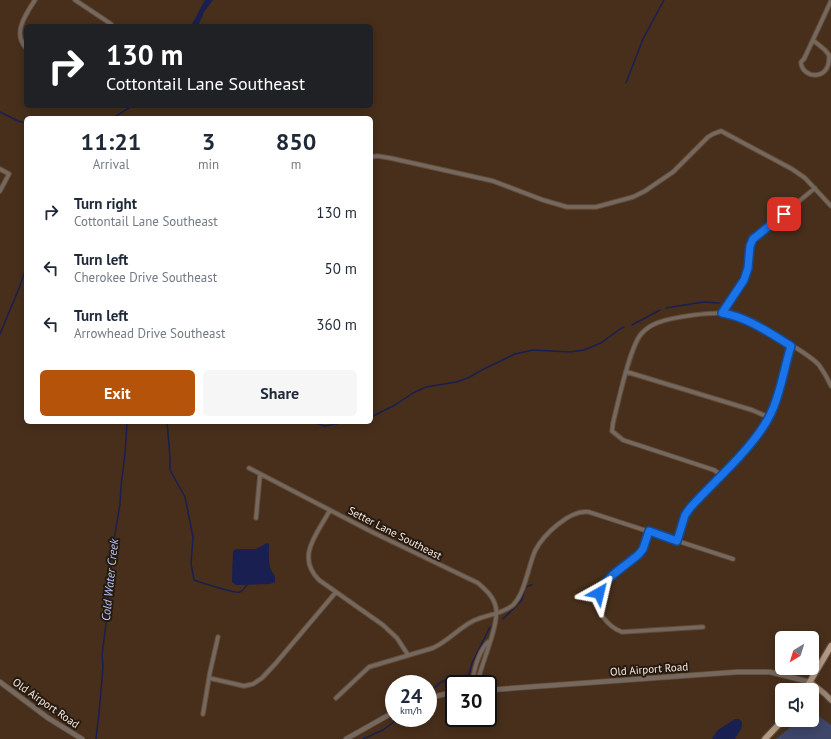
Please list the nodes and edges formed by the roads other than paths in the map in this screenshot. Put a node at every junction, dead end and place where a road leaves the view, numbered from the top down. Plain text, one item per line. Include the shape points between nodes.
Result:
1 (34, 0) edge
2 (75, 0) edge
3 (831, 2) edge
4 (111, 24) dead end
5 (813, 40) junction
6 (24, 46) edge
7 (373, 157) edge
8 (0, 169) edge
9 (815, 188) junction
10 (0, 191) edge
11 (831, 206) edge
12 (722, 313) junction
13 (791, 346) junction
14 (626, 372) junction
15 (831, 386) edge
16 (768, 417) junction
17 (248, 468) dead end
18 (260, 474) junction
19 (721, 475) junction
20 (330, 510) junction
21 (256, 518) dead end
22 (649, 531) junction
23 (677, 541) junction
24 (733, 559) dead end
25 (336, 592) junction
26 (496, 613) junction
27 (703, 627) dead end
28 (218, 637) dead end
29 (490, 640) junction
30 (831, 646) edge
31 (408, 655) junction
32 (474, 675) edge
33 (479, 675) edge
34 (209, 678) junction
35 (0, 682) edge
36 (810, 682) junction
37 (497, 689) edge
38 (336, 698) dead end
39 (831, 700) edge
40 (203, 714) dead end
41 (385, 717) edge
42 (776, 727) edge
43 (82, 739) edge
44 (346, 739) edge
45 (765, 739) edge

1 - 6 street via 22,20 20,32
2 - 4 street
3 - 5 street
5 - 5 street via 801,62 801,67 820,75 828,67 829,55
7 - 9 street via 390,158 493,182 567,207 596,207 645,191 673,172 708,137 721,131 787,165
8 - 10 street via 9,174
9 - 11 street
9 - 12 street via 753,239 744,280
12 - 13 street via 765,330
12 - 14 street via 666,320 647,328 637,339
13 - 15 street via 819,365
13 - 16 street via 778,394
14 - 16 street
14 - 19 street via 612,422 612,431 616,436 714,470
16 - 19 street via 744,451
17 - 18 street, Setter Lane Southeast
18 - 20 street, Setter Lane Southeast
18 - 21 street
19 - 23 street via 685,515
20 - 25 street via 310,546 309,561 314,575
20 - 26 street, Setter Lane Southeast via 478,583 488,591
22 - 23 street
22 - 26 street via 584,511 564,519 536,550 515,602
22 - 27 street via 639,554 602,587 598,607 601,616 613,628 622,632
23 - 24 street
25 - 31 street via 397,638
25 - 34 street via 262,678 244,686
26 - 29 street, Setter Lane Southeast
26 - 31 street via 472,622 441,644
28 - 34 street
29 - 32 street, Setter Lane Southeast via 482,648
29 - 33 street, Setter Lane Southeast
30 - 36 main road
31 - 38 street via 369,667
34 - 40 street
35 - 43 street, Old Airport Road via 48,718
36 - 37 street, Old Airport Road via 770,672 753,671
36 - 39 main road
41 - 44 street
42 - 45 main road

